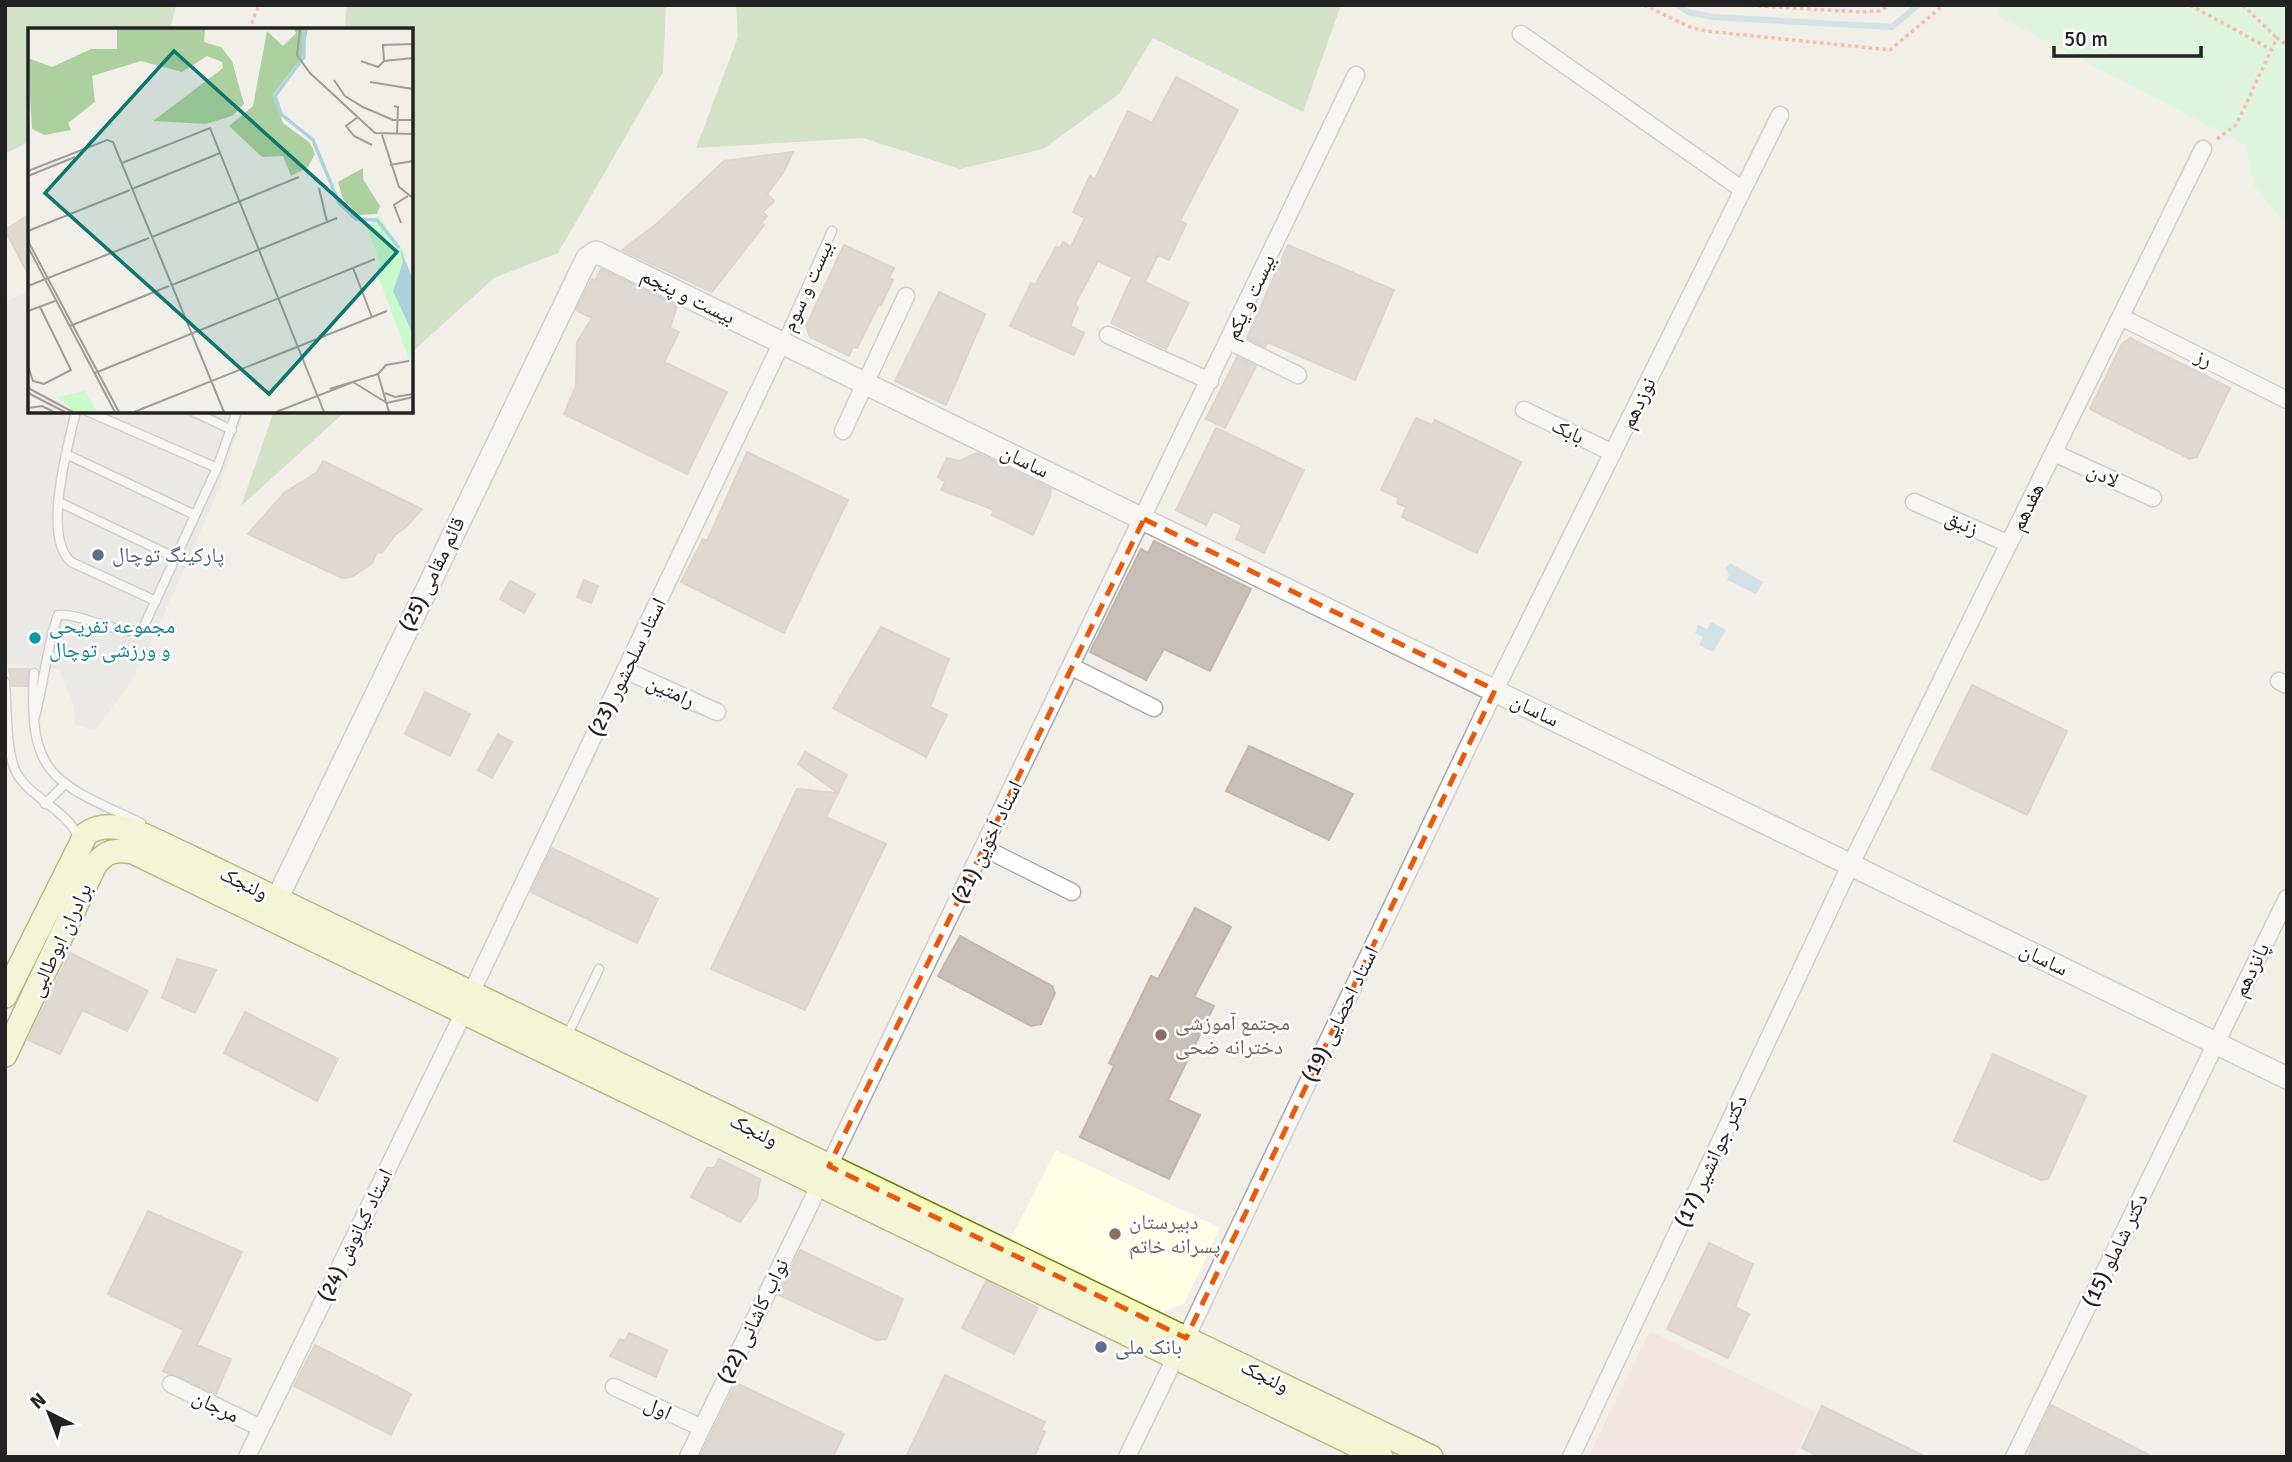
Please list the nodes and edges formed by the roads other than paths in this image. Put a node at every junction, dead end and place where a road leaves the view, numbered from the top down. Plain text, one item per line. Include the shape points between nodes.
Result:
1 (1521, 34) dead end
2 (1356, 75) dead end
3 (1780, 114) dead end
4 (2203, 149) road end
5 (1743, 190) junction
6 (832, 231) dead end
7 (593, 253) joint
8 (906, 296) dead end
9 (2121, 317) junction
10 (1108, 335) dead end
11 (1229, 341) junction
12 (782, 342) junction
13 (1298, 375) dead end
14 (1210, 381) junction
15 (865, 383) junction
16 (2287, 400) edge
17 (1524, 410) dead end
18 (76, 413) edge
19 (92, 413) edge
20 (195, 413) edge
21 (236, 413) edge
22 (232, 430) junction
23 (843, 431) dead end
24 (1613, 453) junction
25 (2054, 453) junction
26 (66, 454) junction
27 (216, 468) junction
28 (2153, 498) dead end
29 (59, 502) junction
30 (1914, 502) dead end
31 (195, 515) junction
32 (1144, 519) junction
33 (2009, 544) junction
34 (176, 558) junction
35 (156, 601) junction
36 (1072, 667) junction
37 (625, 670) junction
38 (34, 673) dead end
39 (5, 682) edge
40 (1495, 691) junction
41 (1154, 708) dead end
42 (717, 712) dead end
43 (34, 720) junction
44 (64, 785) junction
45 (45, 804) junction
46 (80, 845) junction
47 (984, 848) junction
48 (133, 852) joint
49 (1851, 864) junction
50 (1072, 892) dead end
51 (272, 896) junction
52 (2287, 898) edge
53 (599, 969) dead end
54 (5, 996) edge
55 (467, 1003) junction
56 (565, 1038) junction
57 (2216, 1043) junction
58 (5, 1055) edge
59 (2287, 1078) edge
60 (824, 1176) junction
61 (1180, 1348) junction
62 (171, 1384) dead end
63 (614, 1387) dead end
64 (261, 1428) junction
65 (702, 1429) junction
66 (247, 1457) edge
67 (688, 1457) edge
68 (1127, 1457) edge
69 (1381, 1457) edge
70 (1431, 1457) edge
71 (1571, 1457) edge
72 (2014, 1457) edge

1 - 5 street
2 - 11 street, بیست و یکم
3 - 5 street, نوزدهم
4 - 9 street, هفدهم
5 - 24 street, نوزدهم
6 - 12 lane, بیست و سوم
7 - 12 street, بیست و پنجم
7 - 51 street, قائم مقامی (25)
8 - 15 street
9 - 16 street, رز
9 - 25 street, هفدهم
10 - 14 street
11 - 13 street
11 - 14 street, بیست و یکم
12 - 15 street, ساسان
12 - 37 street, استاد سلحشور (23)
14 - 32 street, بیست و یکم
15 - 23 street
15 - 32 street, ساسان
17 - 24 street, بابک
18 - 26 lane
19 - 27 lane
20 - 22 lane
21 - 22 lane
22 - 27 lane
24 - 40 street, نوزدهم
25 - 28 street, لادن
25 - 33 street, هفدهم
26 - 29 lane
26 - 31 lane
27 - 31 lane
29 - 34 lane
29 - 35 lane via 64,555
30 - 33 street, زنبق
31 - 34 lane
32 - 36 street, استاد اَخوَين (21)
32 - 40 street, ساسان
33 - 49 street, هفدهم
34 - 35 lane
35 - 43 lane via 138,632 69,613 58,615 49,638 45,680
36 - 41 street
36 - 47 street, استاد اَخوَين (21)
37 - 42 street, رامتین
37 - 55 street, استاد سلحشور (23)
38 - 43 lane
39 - 45 lane via 15,770
40 - 49 street, ساسان
40 - 61 street, استاد احصایی (19)
43 - 44 lane via 41,754
44 - 45 lane
44 - 51 lane via 258,879
45 - 46 lane via 75,828
46 - 51 main road, ولنجک via 102,825 121,827
46 - 54 main road, برادران ابوطالبی
47 - 50 street
47 - 60 street, استاد اَخوَين (21)
48 - 55 main road, ولنجک
48 - 58 main road, برادران ابوطالبی via 117,849 104,854 95,866
49 - 57 street, ساسان
49 - 71 street, دکتر جوانشیر (17)
51 - 55 main road, ولنجک
52 - 57 street, پانزدهم
53 - 56 lane
55 - 56 main road, ولنجک
55 - 60 main road, ولنجک
55 - 64 street, استاد کیانوش (24)
56 - 60 main road, ولنجک
57 - 59 street, ساسان
57 - 72 street, دکتر شاملو (15)
60 - 61 main road, ولنجک
60 - 65 street, نواب کاشانی (22)
61 - 68 street, استاد احصایی (19)
61 - 69 main road, ولنجک
61 - 70 main road, ولنجک
62 - 64 street, مرجان
63 - 65 street, اول
64 - 66 street, استاد کیانوش (24)
65 - 67 street, نواب کاشانی (22)

